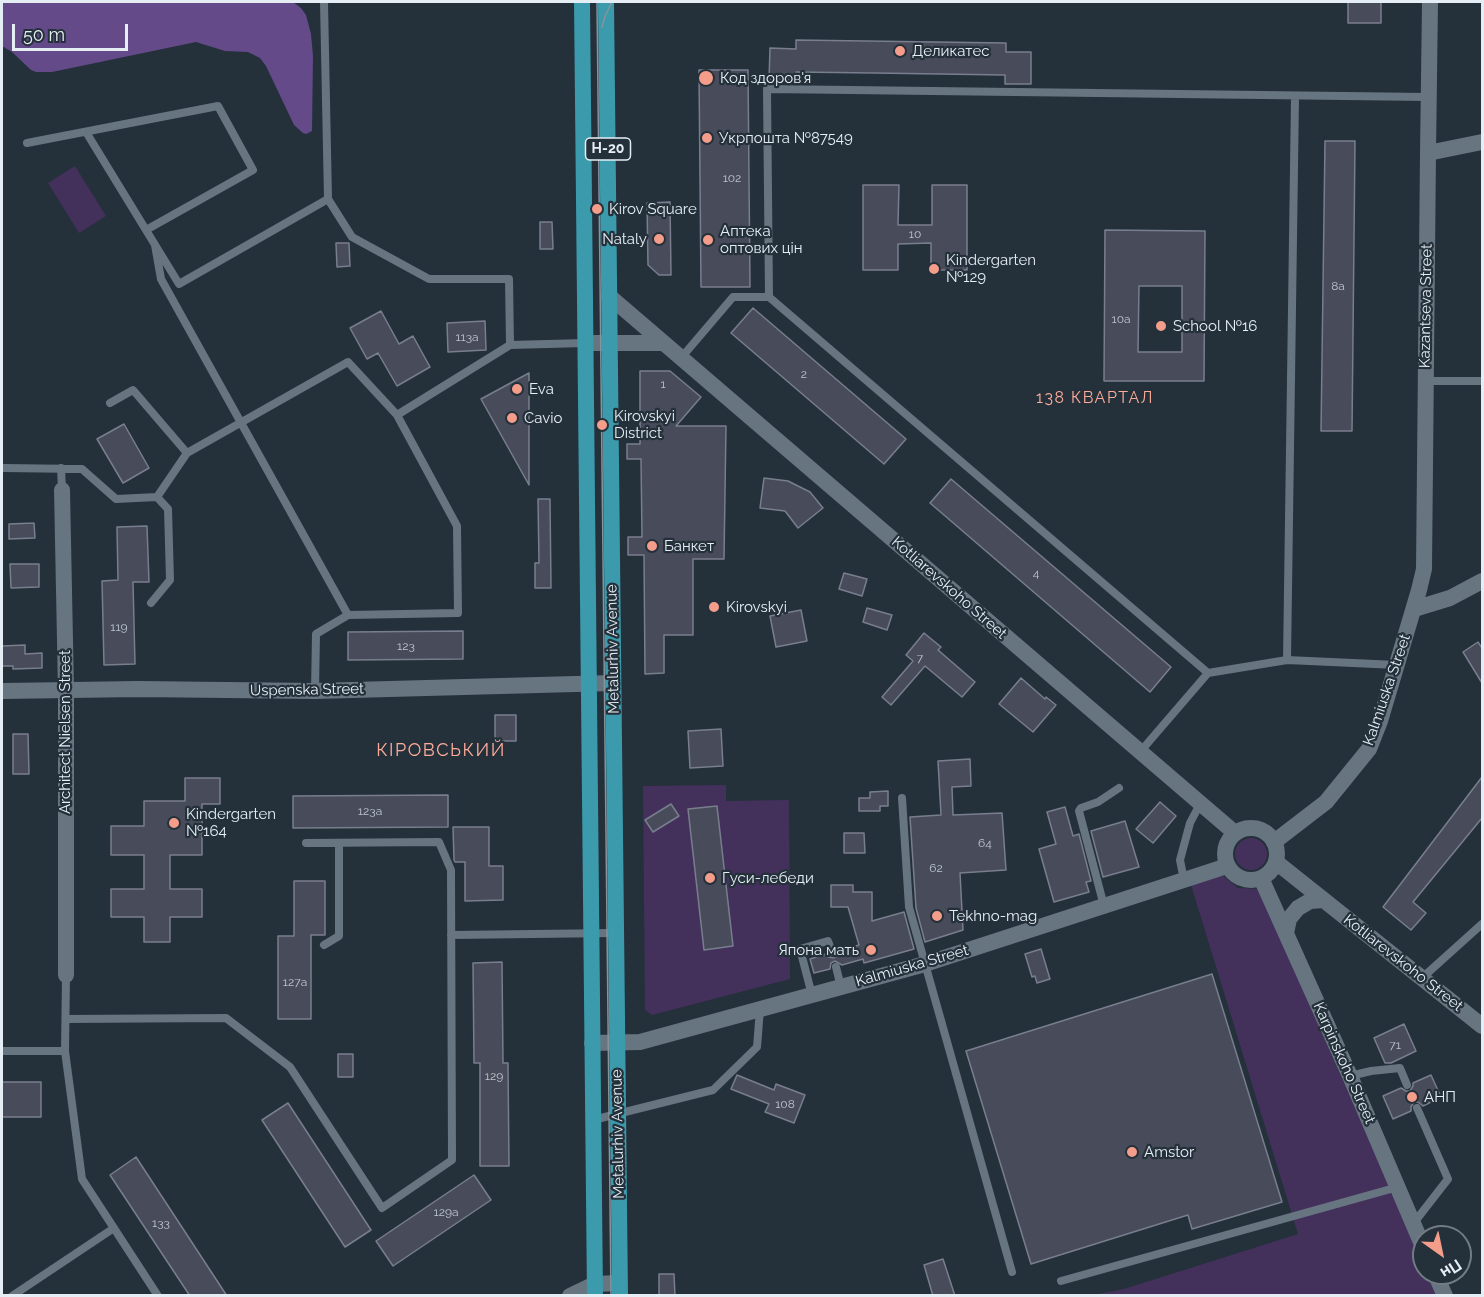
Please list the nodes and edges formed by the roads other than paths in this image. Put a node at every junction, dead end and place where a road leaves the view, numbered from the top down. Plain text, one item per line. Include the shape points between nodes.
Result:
1 (324, 2) edge
2 (582, 2) edge
3 (606, 2) edge
4 (1430, 2) edge
5 (1295, 97) junction
6 (1427, 97) junction
7 (86, 132) junction
8 (1482, 142) edge
9 (27, 143) dead end
10 (1428, 153) junction
11 (328, 199) junction
12 (146, 230) junction
13 (155, 244) junction
14 (609, 296) junction
15 (769, 297) junction
16 (585, 343) junction
17 (610, 343) junction
18 (663, 343) junction
19 (510, 345) junction
20 (681, 358) junction
21 (1426, 381) junction
22 (1482, 381) edge
23 (110, 403) dead end
24 (397, 415) junction
25 (241, 423) junction
26 (187, 453) junction
27 (2, 468) edge
28 (61, 468) junction
29 (62, 490) joint
30 (157, 497) junction
31 (1482, 581) edge
32 (151, 603) dead end
33 (1414, 609) junction
34 (348, 615) junction
35 (1287, 660) junction
36 (1397, 665) junction
37 (1208, 674) junction
38 (589, 683) junction
39 (613, 683) junction
40 (66, 691) junction
41 (315, 691) junction
42 (2, 692) edge
43 (1140, 752) junction
44 (1119, 788) dead end
45 (902, 798) dead end
46 (1200, 804) junction
47 (1235, 833) junction
48 (1274, 842) junction
49 (306, 843) dead end
50 (339, 843) junction
51 (1276, 862) junction
52 (1227, 866) junction
53 (1262, 878) junction
54 (1184, 880) junction
55 (1324, 900) junction
56 (1104, 906) junction
57 (1482, 924) edge
58 (591, 933) junction
59 (615, 933) junction
60 (1286, 933) junction
61 (451, 935) junction
62 (324, 945) dead end
63 (832, 952) dead end
64 (925, 964) junction
65 (836, 967) dead end
66 (66, 975) joint
67 (1422, 978) junction
68 (842, 987) junction
69 (812, 995) junction
70 (760, 1010) junction
71 (66, 1019) junction
72 (1482, 1026) edge
73 (592, 1043) junction
74 (617, 1043) junction
75 (2, 1051) edge
76 (65, 1051) junction
77 (1350, 1076) junction
78 (1407, 1085) dead end
79 (1417, 1108) dead end
80 (617, 1114) junction
81 (593, 1120) junction
82 (1398, 1187) junction
83 (1413, 1224) joint
84 (114, 1228) junction
85 (1012, 1272) dead end
86 (1061, 1281) dead end
87 (620, 1289) edge
88 (595, 1290) edge
89 (12, 1296) edge
90 (158, 1296) edge
91 (570, 1296) edge

1 - 11 lane
2 - 16 main road, Metalurhiv Avenue
3 - 14 main road, Metalurhiv Avenue / Н-20
4 - 6 street, Kazantseva Street
5 - 6 lane
5 - 15 lane via 767,89
5 - 35 lane
6 - 10 street, Kazantseva Street
7 - 9 lane
7 - 12 lane
7 - 12 lane via 218,106 253,170
8 - 10 street
10 - 21 street, Kazantseva Street
11 - 13 lane via 179,284
11 - 19 lane via 352,237 429,279 509,279
12 - 13 lane
13 - 25 lane via 161,279
14 - 17 main road, Metalurhiv Avenue
14 - 18 street, Kotliarevskoho Street
15 - 20 lane via 733,297
15 - 37 lane
16 - 17 street
16 - 19 lane
16 - 38 main road, Metalurhiv Avenue
17 - 18 street
17 - 39 main road, Metalurhiv Avenue
18 - 20 street, Kotliarevskoho Street
19 - 24 lane
20 - 43 street, Kotliarevskoho Street
21 - 22 lane
21 - 33 street, Kazantseva Street via 1424,568
23 - 26 lane via 133,390
24 - 25 lane via 348,362
24 - 34 lane via 457,526 458,613
25 - 26 lane
25 - 34 lane
26 - 30 lane
27 - 28 lane
28 - 29 lane
28 - 30 lane via 82,469 116,498
29 - 40 street, Architect Nielsen Street
30 - 32 lane via 168,509 170,580
31 - 33 street via 1450,598
33 - 36 street, Kalmiuska Street
34 - 41 lane via 316,634
35 - 36 lane
35 - 37 lane
36 - 48 street, Kalmiuska Street via 1369,749 1326,802
37 - 43 lane
38 - 39 street, Uspenska Street
38 - 41 street, Uspenska Street
38 - 58 main road, Metalurhiv Avenue
39 - 59 main road, Metalurhiv Avenue
40 - 41 street, Uspenska Street
40 - 42 street, Uspenska Street
40 - 66 street, Architect Nielsen Street
43 - 46 street, Kotliarevskoho Street
44 - 56 lane via 1079,811
45 - 64 lane via 909,907
46 - 47 street, Kotliarevskoho Street
46 - 54 lane via 1190,823 1180,860
47 - 48 street via 1253,828 1265,832
47 - 52 street via 1225,848
48 - 51 street
49 - 50 lane
50 - 61 lane via 439,842 451,870
50 - 62 lane via 339,936
51 - 53 street
51 - 55 street, Kotliarevskoho Street
52 - 53 street via 1242,879
52 - 54 street, Kalmiuska Street
53 - 60 street, Karpinskoho Street
54 - 56 street, Kalmiuska Street
55 - 60 street via 1310,901 1298,908 1289,919
55 - 67 street, Kotliarevskoho Street
56 - 64 street, Kalmiuska Street
57 - 67 lane
58 - 59 lane
58 - 61 lane
58 - 73 main road, Metalurhiv Avenue
59 - 74 main road, Metalurhiv Avenue
60 - 77 street, Karpinskoho Street
61 - 71 lane via 452,1160 382,1208 290,1066 226,1018
63 - 69 lane via 828,941 800,949
64 - 68 street, Kalmiuska Street
64 - 85 lane
65 - 68 lane
66 - 71 lane
67 - 72 street, Kotliarevskoho Street
68 - 69 street, Kalmiuska Street
69 - 70 street, Kalmiuska Street
70 - 74 street, Kalmiuska Street via 640,1042
70 - 80 lane via 757,1047 713,1090
71 - 76 lane
73 - 74 street, Kalmiuska Street
73 - 81 main road, Metalurhiv Avenue
74 - 80 main road, Metalurhiv Avenue
75 - 76 lane
76 - 84 lane via 82,1179
77 - 78 lane via 1400,1068
77 - 82 street, Karpinskoho Street
79 - 83 lane via 1448,1179
80 - 81 lane
80 - 87 main road, Metalurhiv Avenue
81 - 88 main road, Metalurhiv Avenue
82 - 83 street, Karpinskoho Street
82 - 86 lane
84 - 89 lane
84 - 90 lane
87 - 88 street
88 - 91 street

